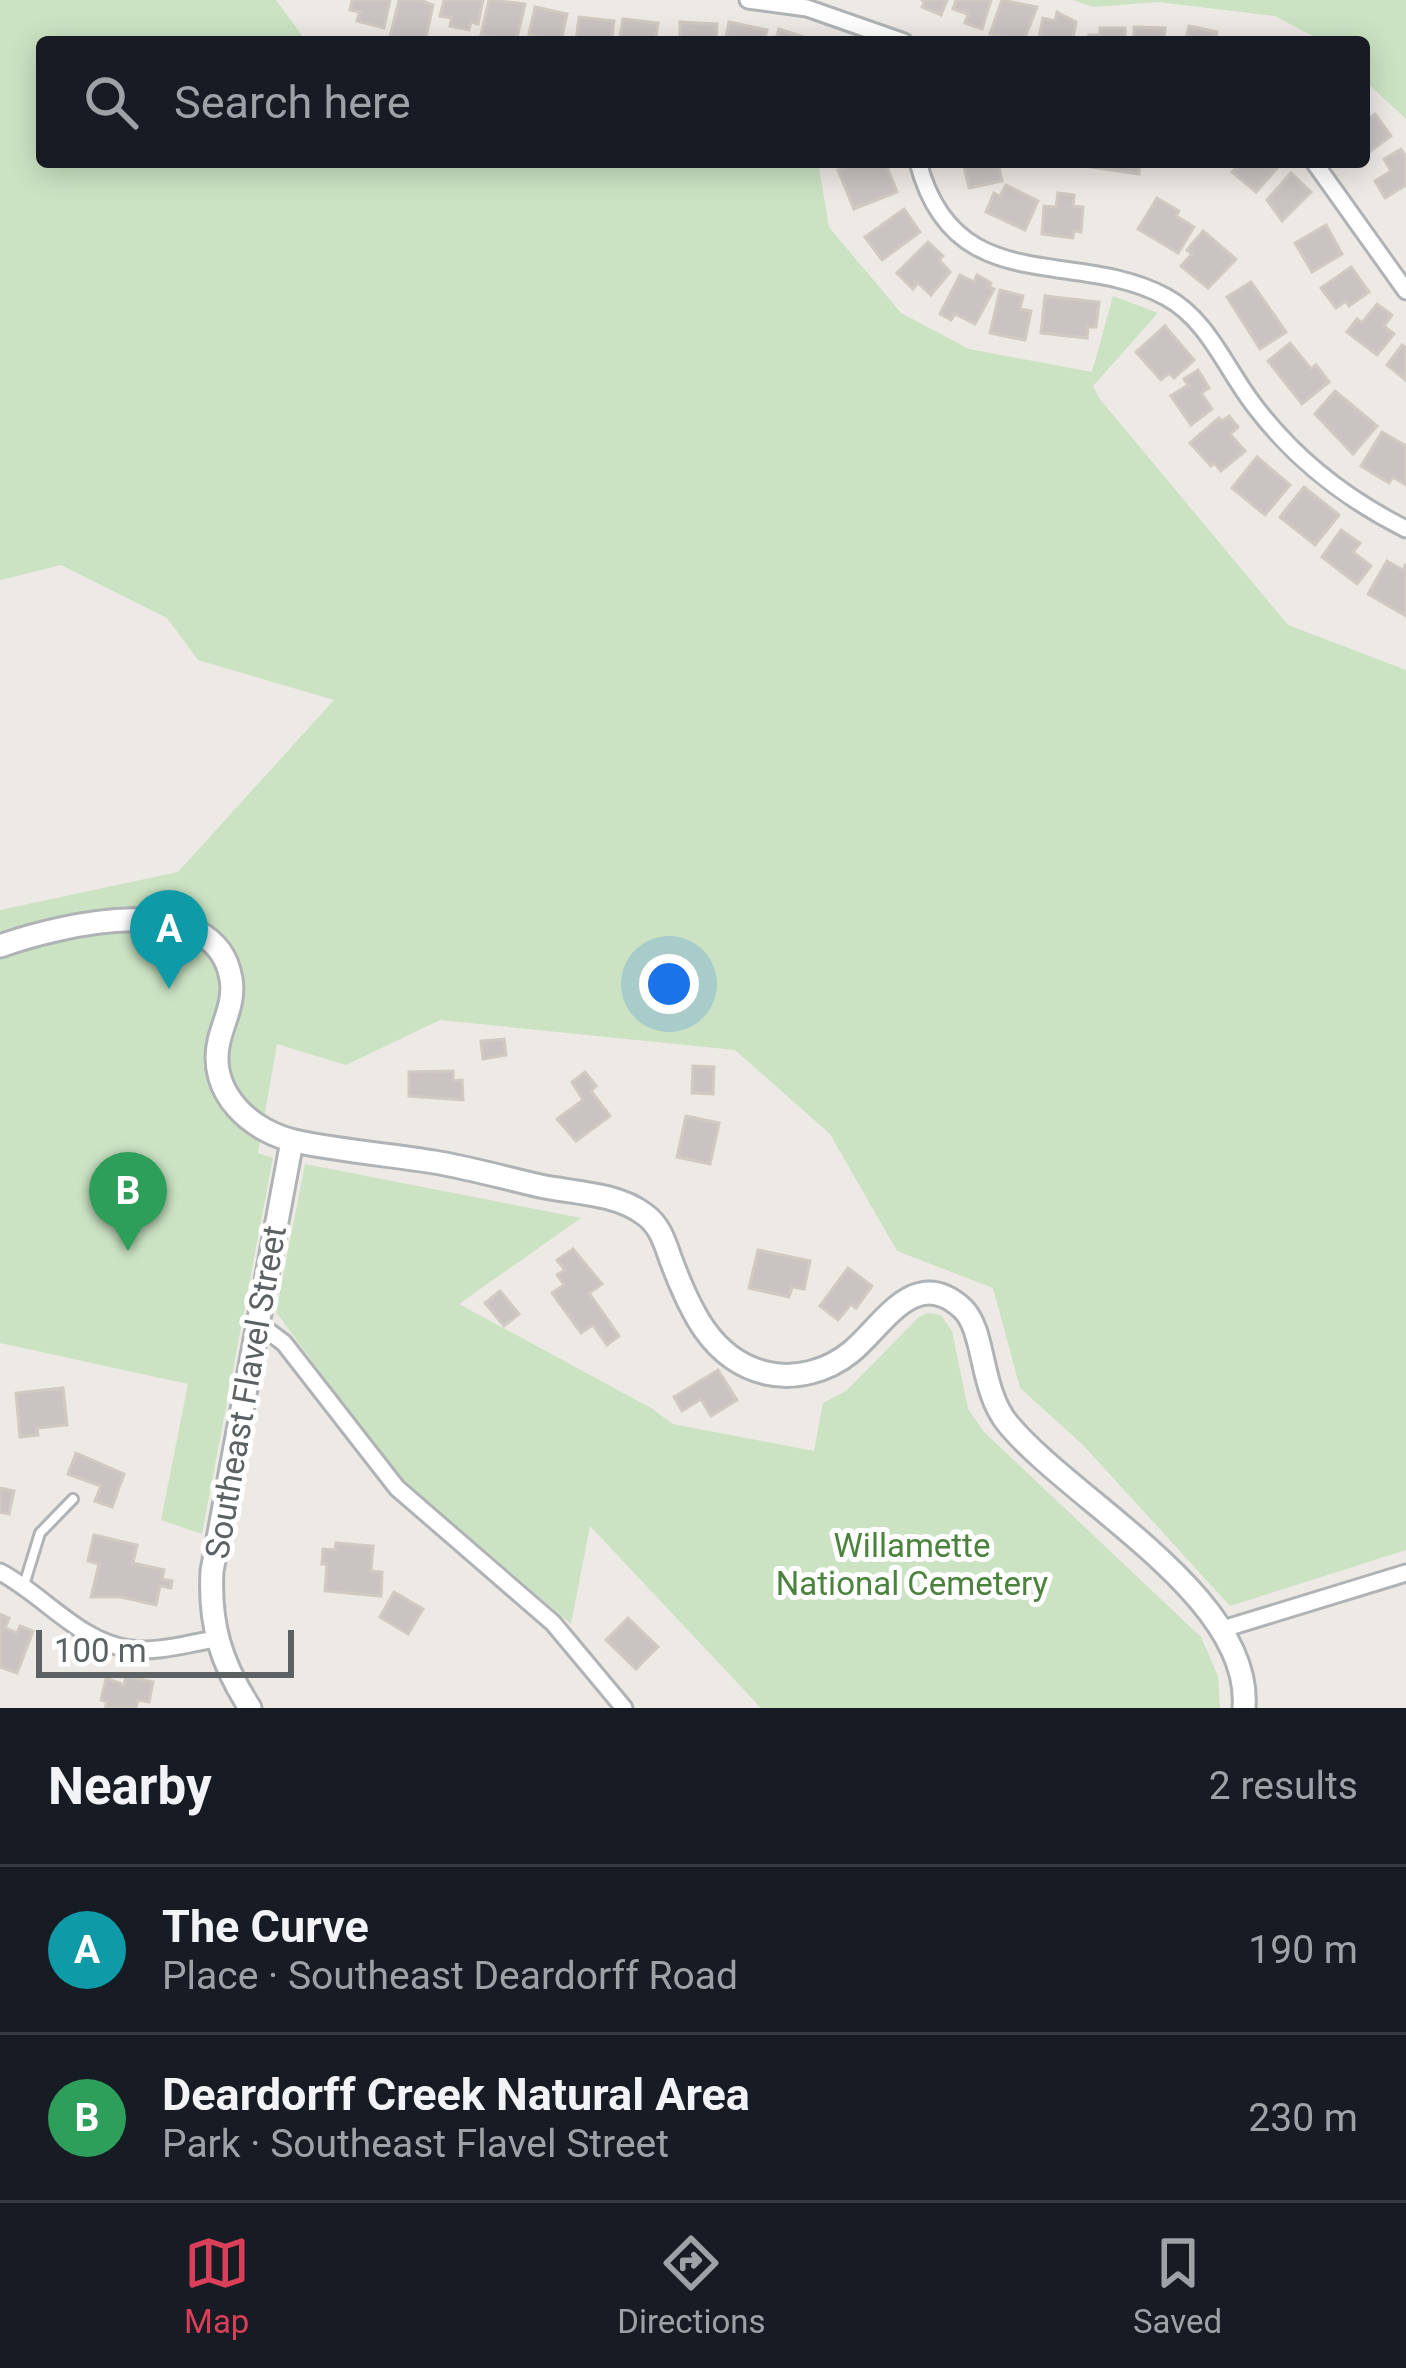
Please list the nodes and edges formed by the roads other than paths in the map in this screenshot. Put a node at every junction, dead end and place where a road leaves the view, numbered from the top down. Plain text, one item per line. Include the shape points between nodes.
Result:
1 (748, 0) edge
2 (887, 36) edge
3 (920, 168) edge
4 (1318, 168) edge
5 (1406, 291) edge
6 (1406, 529) edge
7 (0, 946) edge
8 (292, 1141) junction
9 (256, 1322) junction
10 (74, 1499) dead end
11 (0, 1572) edge
12 (1406, 1573) edge
13 (24, 1585) junction
14 (1223, 1629) junction
15 (215, 1639) junction
16 (250, 1708) edge
17 (623, 1708) edge
18 (1244, 1708) edge

1 - 2 street via 807,8
3 - 6 street via 942,213 982,250 1044,270 1118,278 1172,300 1193,316 1301,458
4 - 5 street
7 - 8 street via 139,919 196,930 231,975 216,1056 222,1084 250,1121
8 - 9 street, Southeast Flavel Street
8 - 14 street via 440,1163 628,1205 657,1226 700,1326 733,1358 765,1373 831,1365 908,1298 950,1300 972,1321 987,1386 1006,1423
9 - 15 street, Southeast Flavel Street via 212,1570
9 - 17 street via 284,1343 397,1488 553,1623
10 - 13 lane via 40,1533
11 - 13 street
12 - 14 street
13 - 15 street via 100,1641 156,1649
14 - 18 street via 1243,1677
15 - 16 street, Southeast Flavel Street

